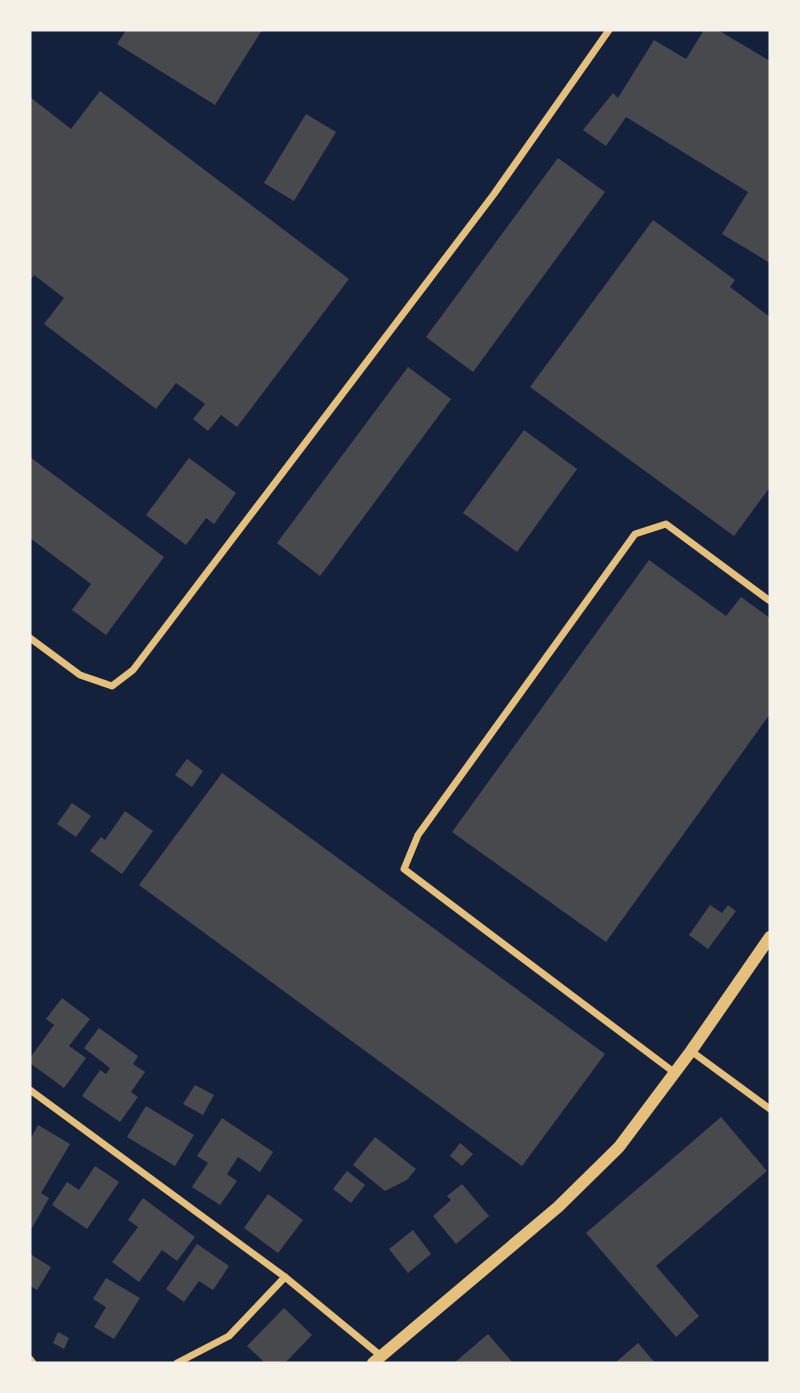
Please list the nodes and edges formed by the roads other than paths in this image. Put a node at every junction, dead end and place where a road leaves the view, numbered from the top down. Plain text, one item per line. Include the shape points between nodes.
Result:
1 (609, 30) edge
2 (770, 601) edge
3 (30, 638) edge
4 (770, 937) edge
5 (691, 1051) junction
6 (675, 1073) junction
7 (30, 1090) edge
8 (770, 1109) edge
9 (285, 1277) junction
10 (30, 1359) edge
11 (377, 1360) edge
12 (33, 1363) edge
13 (177, 1363) edge

1 - 3 street via 494,194 133,670 112,686 80,675
2 - 6 street via 666,524 635,534 418,835 404,869
4 - 5 main road
5 - 6 main road
5 - 8 street
6 - 11 main road via 620,1147 558,1207
7 - 9 street
9 - 11 street
9 - 13 street via 229,1336
10 - 12 street

